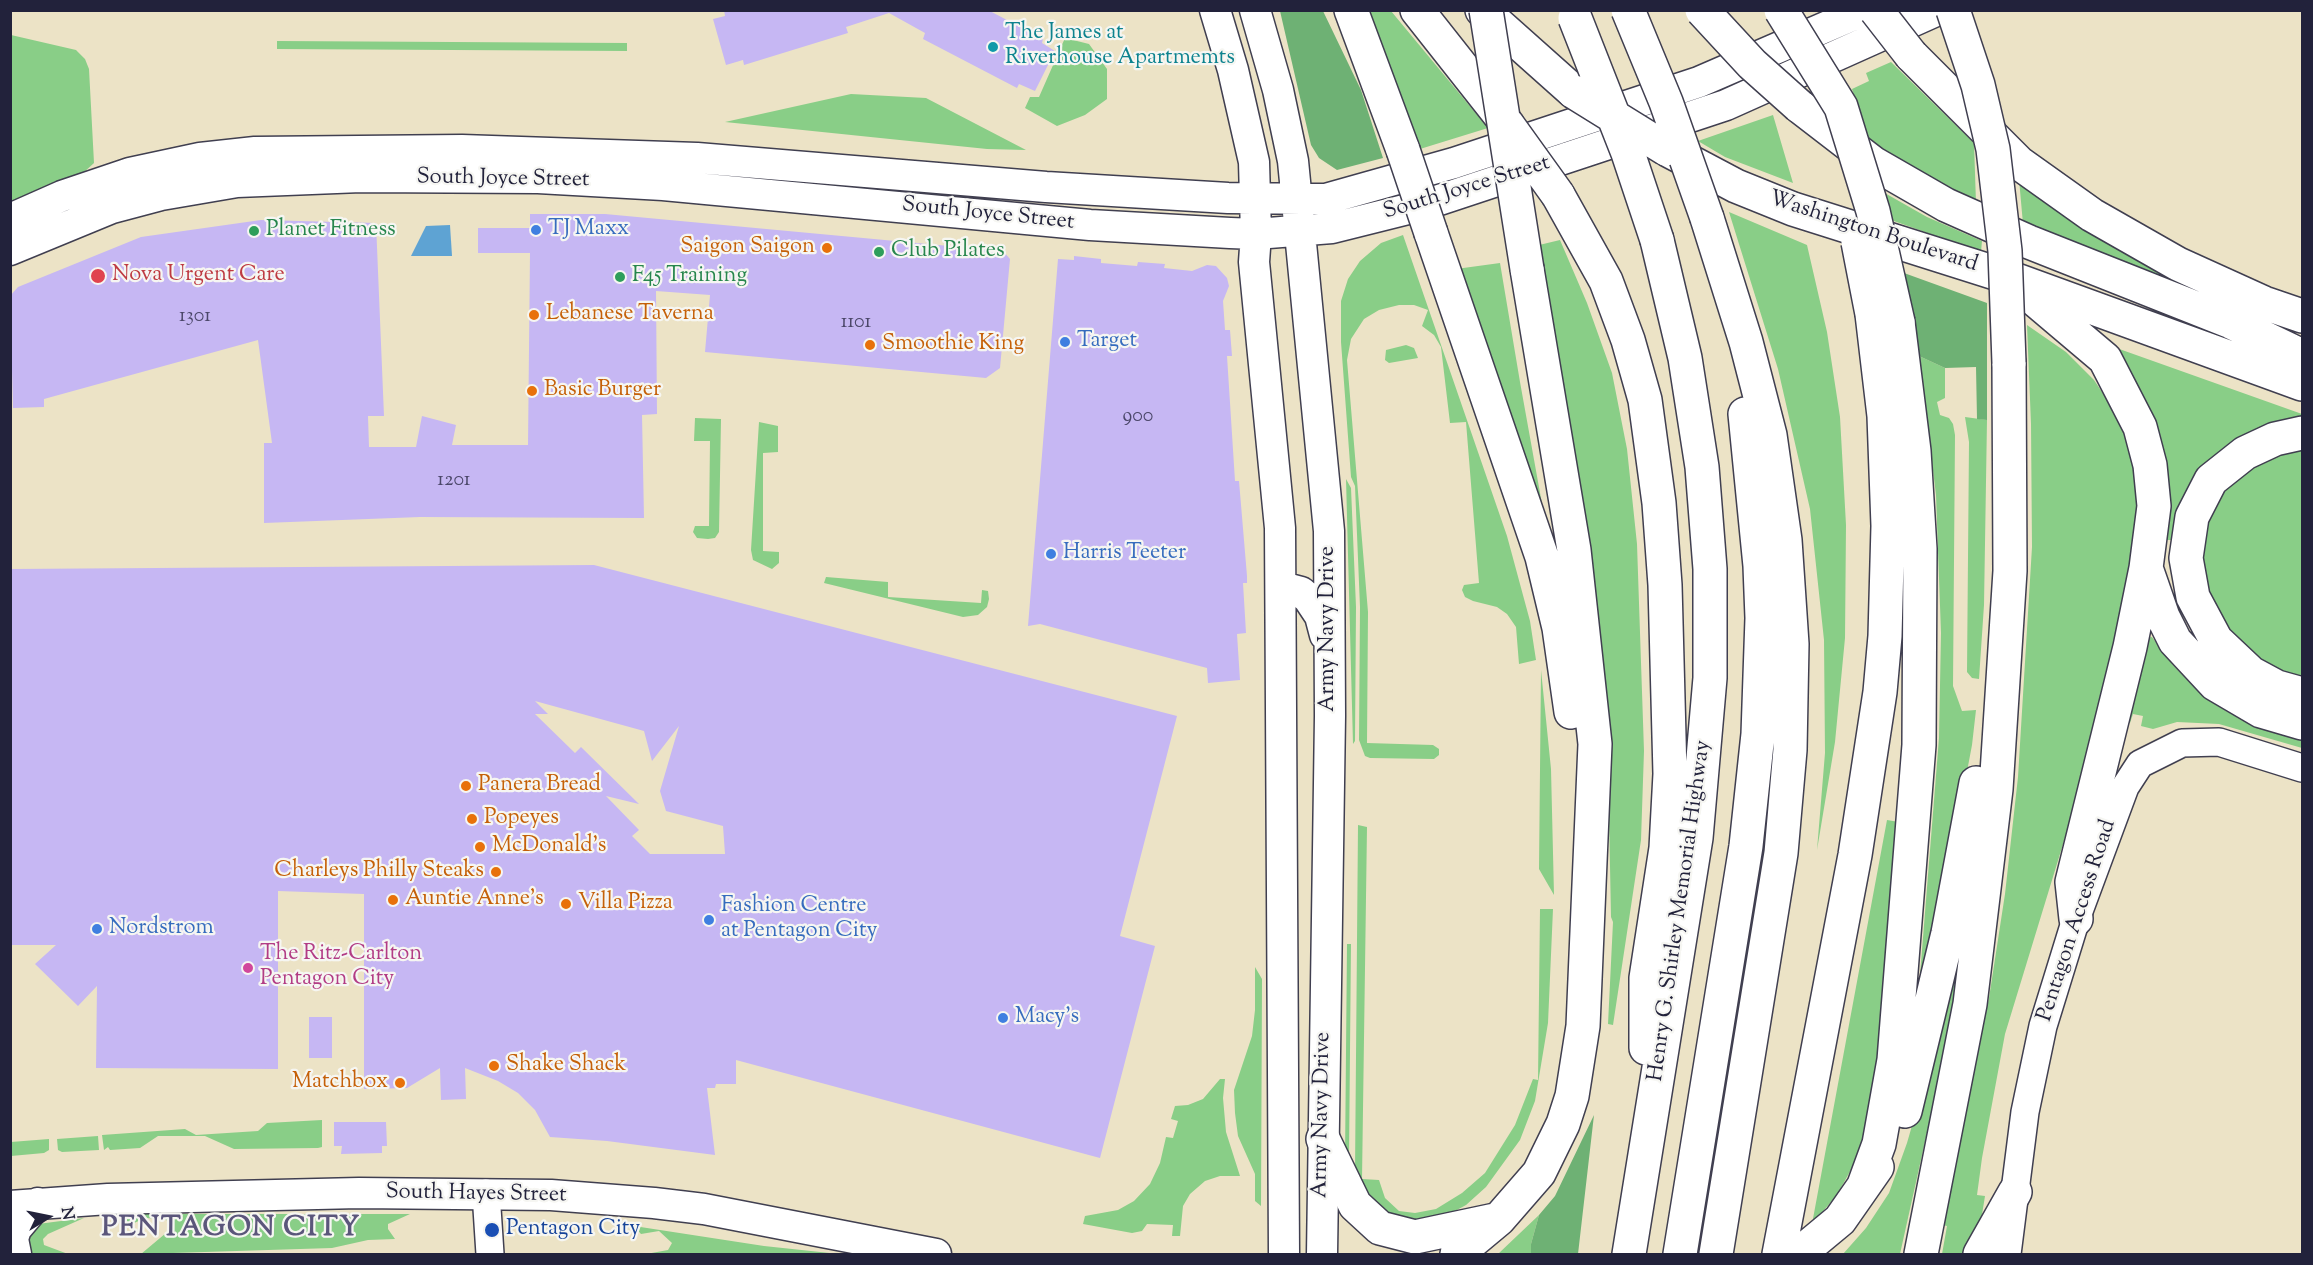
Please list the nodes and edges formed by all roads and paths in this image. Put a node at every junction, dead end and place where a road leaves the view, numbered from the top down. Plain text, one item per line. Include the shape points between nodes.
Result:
1 (1215, 10) edge
2 (1255, 10) edge
3 (1351, 10) edge
4 (1417, 10) edge
5 (1484, 10) edge
6 (1628, 10) edge
7 (1702, 10) edge
8 (1779, 10) edge
9 (1865, 10) edge
10 (1876, 10) edge
11 (1938, 10) edge
12 (1953, 10) edge
13 (1573, 14) edge
14 (1255, 199) junction
15 (1297, 201) junction
16 (1707, 218) junction
17 (10, 219) edge
18 (1300, 230) junction
19 (1256, 234) junction
20 (10, 250) edge
21 (2008, 277) junction
22 (2302, 316) edge
23 (1885, 318) junction
24 (2231, 322) junction
25 (2302, 344) edge
26 (2302, 356) edge
27 (2302, 384) edge
28 (2302, 433) edge
29 (2146, 568) junction
30 (2010, 571) junction
31 (1282, 587) junction
32 (1330, 658) junction
33 (2302, 694) edge
34 (2302, 723) edge
35 (2302, 768) edge
36 (1588, 884) junction
37 (2076, 919) junction
38 (1323, 1139) junction
39 (1646, 1146) junction
40 (1864, 1185) junction
41 (2015, 1192) junction
42 (486, 1193) junction
43 (24, 1204) edge
44 (1499, 1219) junction
45 (1716, 1253) edge
46 (16, 1254) edge
47 (490, 1254) edge
48 (936, 1254) edge
49 (1284, 1254) edge
50 (1322, 1254) edge
51 (1457, 1254) edge
52 (1629, 1254) edge
53 (1680, 1254) edge
54 (1779, 1254) edge
55 (1799, 1254) edge
56 (1921, 1254) edge
57 (1980, 1254) edge
58 (2007, 1254) edge

1 - 14 main road, Army Navy Drive via 1254,162
2 - 15 main road, Army Navy Drive via 1287,124
3 - 36 highway, bridge via 1530,518 1551,592 1569,699
4 - 39 highway, bridge via 1558,195 1606,281 1645,400 1665,585 1670,796 1647,978
5 - 21 highway, Washington Boulevard, bridge via 1574,92 1666,149 1736,186 1793,209
5 - 36 highway, bridge via 1574,550 1587,654 1595,744
6 - 16 highway, bridge
7 - 24 highway, bridge via 1752,64 1873,163 1946,205 2029,242
8 - 23 highway, bridge via 1808,81 1841,177 1862,257
9 - 15 main road, South Joyce Street via 1688,86 1359,192
10 - 22 highway, bridge via 1911,55 2019,163 2092,215 2178,264
11 - 18 main road, South Joyce Street via 1726,105 1424,205 1332,228
12 - 30 highway, bridge via 1994,149 2005,251
13 - 39 highway, Henry G. Shirley Memorial Highway, bridge via 1628,153 1657,240 1685,358 1702,467 1710,569 1710,678 1696,838
14 - 15 main road, South Joyce Street
14 - 17 main road, South Joyce Street via 1046,188 697,158 462,150 255,152 200,158 130,173
14 - 19 main road, Army Navy Drive
15 - 18 main road, Army Navy Drive
16 - 45 highway via 1770,435 1785,540 1792,655 1790,750 1781,853
16 - 53 highway via 1750,452 1760,566 1761,677 1746,846
18 - 19 main road, South Joyce Street
18 - 32 main road, Army Navy Drive via 1329,531
19 - 20 main road, South Joyce Street via 1090,225 663,185 538,178 361,177 237,182 161,195 112,208
19 - 31 main road, Army Navy Drive via 1254,262 1275,457
21 - 27 highway, Washington Boulevard
21 - 29 highway via 2104,359 2124,393 2140,427 2150,465 2154,506
23 - 40 highway via 1914,451 1920,549 1919,745 1894,1060 1879,1144
23 - 54 highway via 1888,526 1880,692 1855,855
24 - 25 highway
24 - 26 highway
28 - 33 highway via 2254,448 2232,460 2211,480 2192,517 2186,558 2193,597 2216,640 2251,673 2277,687
29 - 34 highway via 2175,641 2215,684 2261,711
29 - 37 highway via 2072,882
30 - 40 highway via 1988,674 1970,820 1935,988 1901,1123
30 - 56 highway via 2003,716 1980,933 1958,1072
31 - 32 main road via 1301,592 1315,606
31 - 49 main road, Army Navy Drive
32 - 38 main road, Army Navy Drive
35 - 37 street, Pentagon Access Road via 2219,742 2182,743 2151,756 2140,764 2125,787
36 - 44 highway via 1583,1026 1572,1096 1539,1173
37 - 41 street, Pentagon Access Road via 2030,1082
38 - 44 highway via 1355,1205 1380,1228 1404,1236 1425,1237
38 - 50 main road, Army Navy Drive
39 - 52 highway, Henry G. Shirley Memorial Highway
40 - 55 highway via 1840,1220
41 - 57 highway
41 - 58 street, Pentagon Access Road
42 - 43 main road, South Hayes Street via 336,1193
42 - 47 street
42 - 48 main road, South Hayes Street via 678,1206
43 - 46 main road via 13,1239
44 - 51 highway

